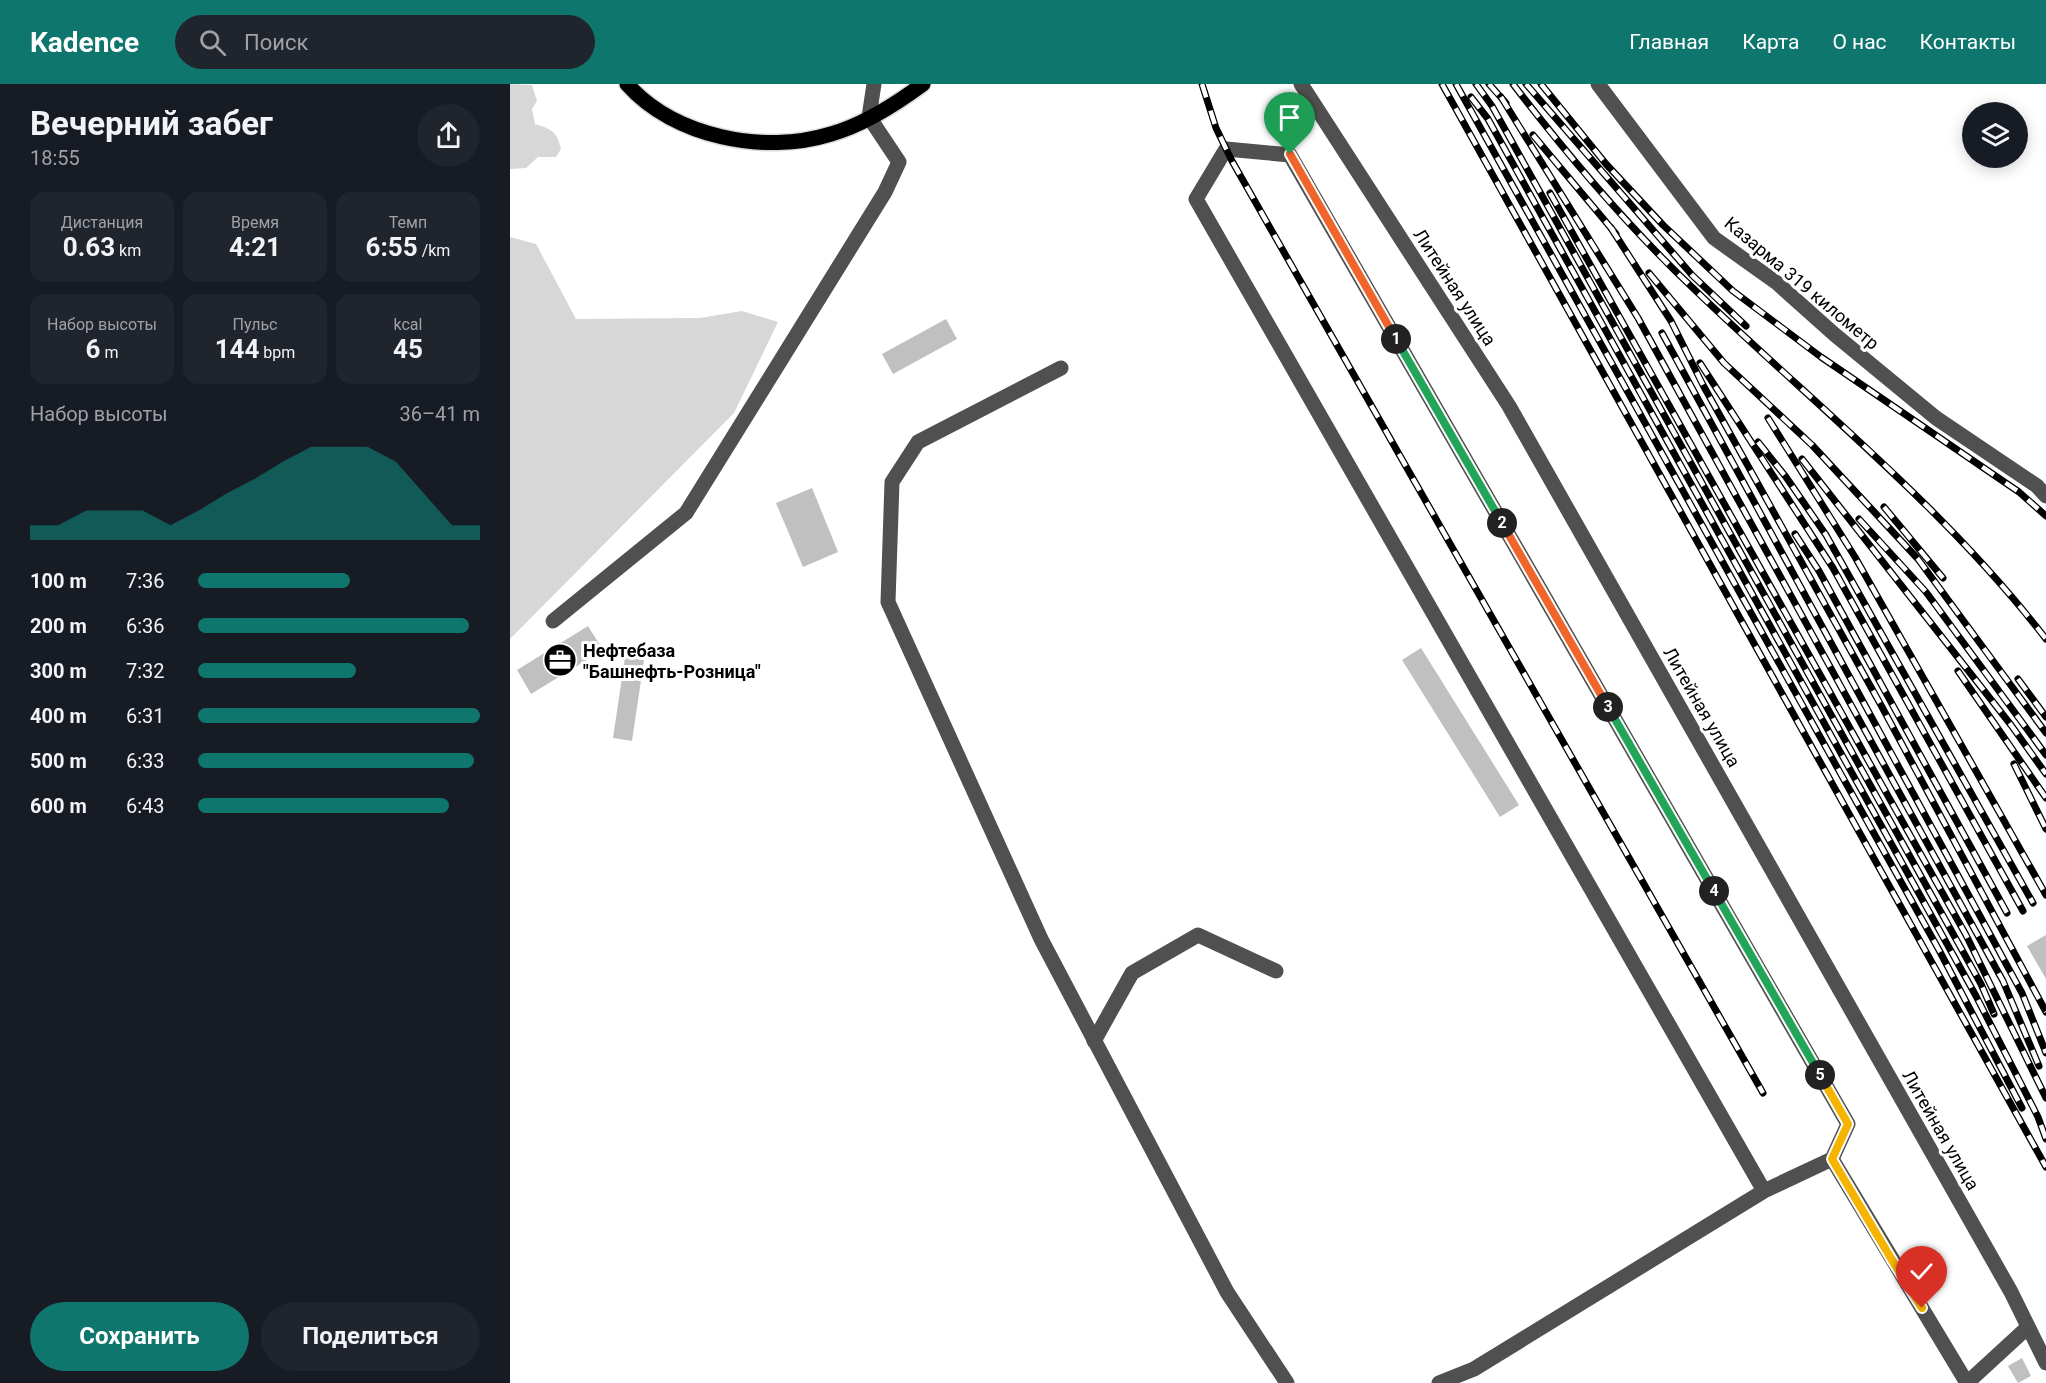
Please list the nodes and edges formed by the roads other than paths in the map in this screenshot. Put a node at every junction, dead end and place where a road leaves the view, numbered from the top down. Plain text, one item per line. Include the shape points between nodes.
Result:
1 (627, 84) edge
2 (874, 84) edge
3 (923, 84) edge
4 (1301, 84) edge
5 (1598, 84) edge
6 (869, 117) junction
7 (1061, 369) dead end
8 (2046, 496) edge
9 (553, 621) dead end
10 (1276, 971) dead end
11 (1094, 1041) junction
12 (1832, 1159) junction
13 (1764, 1191) junction
14 (2028, 1327) junction
15 (2046, 1363) edge
16 (1287, 1383) edge
17 (1439, 1383) edge
18 (1967, 1383) edge

1 - 6 main road via 670,119 708,134 749,141 798,141 831,134
2 - 6 lane
3 - 6 main road
4 - 14 lane, Литейная улица via 1509,406
5 - 8 lane, Казарма 319 километр via 1714,238 1777,283 1936,418
6 - 9 lane via 899,162 890,182 686,513
7 - 11 lane via 918,442 892,482 888,602 1041,939
10 - 11 lane via 1198,935 1132,973
11 - 16 lane via 1227,1292
12 - 13 lane
12 - 13 lane via 1848,1124 1290,154 1226,148 1196,199
12 - 18 lane
13 - 17 lane via 1474,1369
14 - 15 lane, Литейная улица
14 - 18 lane

